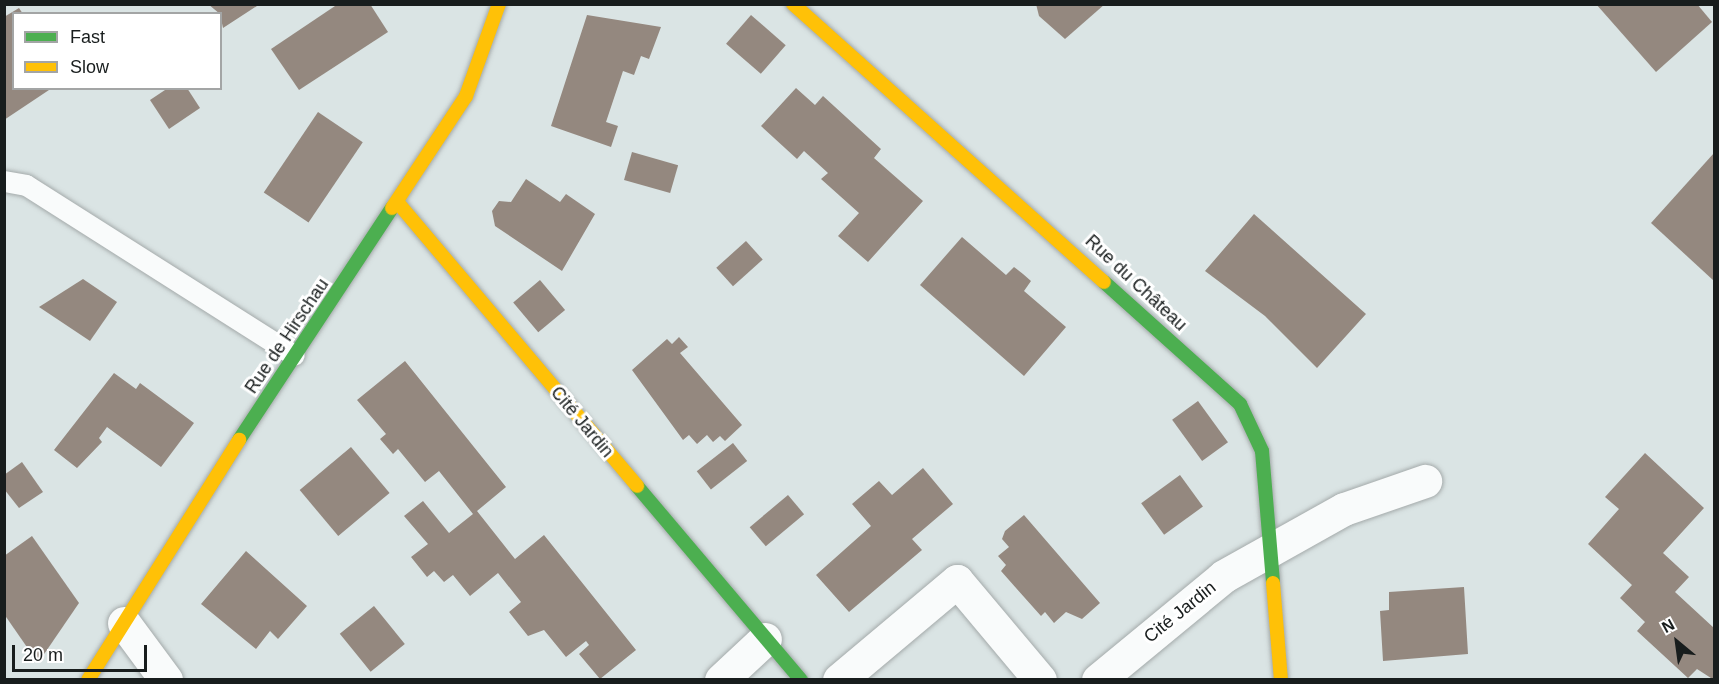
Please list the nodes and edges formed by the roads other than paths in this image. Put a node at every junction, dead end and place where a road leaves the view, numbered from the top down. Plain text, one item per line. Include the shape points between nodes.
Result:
1 (498, 4) edge
2 (794, 4) edge
3 (4, 181) edge
4 (399, 204) junction
5 (294, 355) junction
6 (1425, 481) dead end
7 (1267, 551) junction
8 (124, 623) junction
9 (765, 639) junction
10 (88, 680) edge
11 (166, 680) edge
12 (722, 680) edge
13 (801, 680) edge
14 (838, 680) edge
15 (1040, 680) edge
16 (1098, 680) edge
17 (1281, 680) edge

1 - 4 street, Rue de Hirschau via 466,96
2 - 7 street, Rue du Château via 1240,404 1262,451
3 - 5 lane via 26,184
4 - 5 street, Rue de Hirschau
4 - 9 street, Cité Jardin
5 - 8 street, Rue de Hirschau
6 - 7 street, Cité Jardin via 1344,508
7 - 16 street, Cité Jardin via 1224,576
7 - 17 street, Rue du Château
8 - 10 street, Rue de Hirschau
8 - 11 street
9 - 12 street
9 - 13 street, Cité Jardin
14 - 15 street via 957,581

